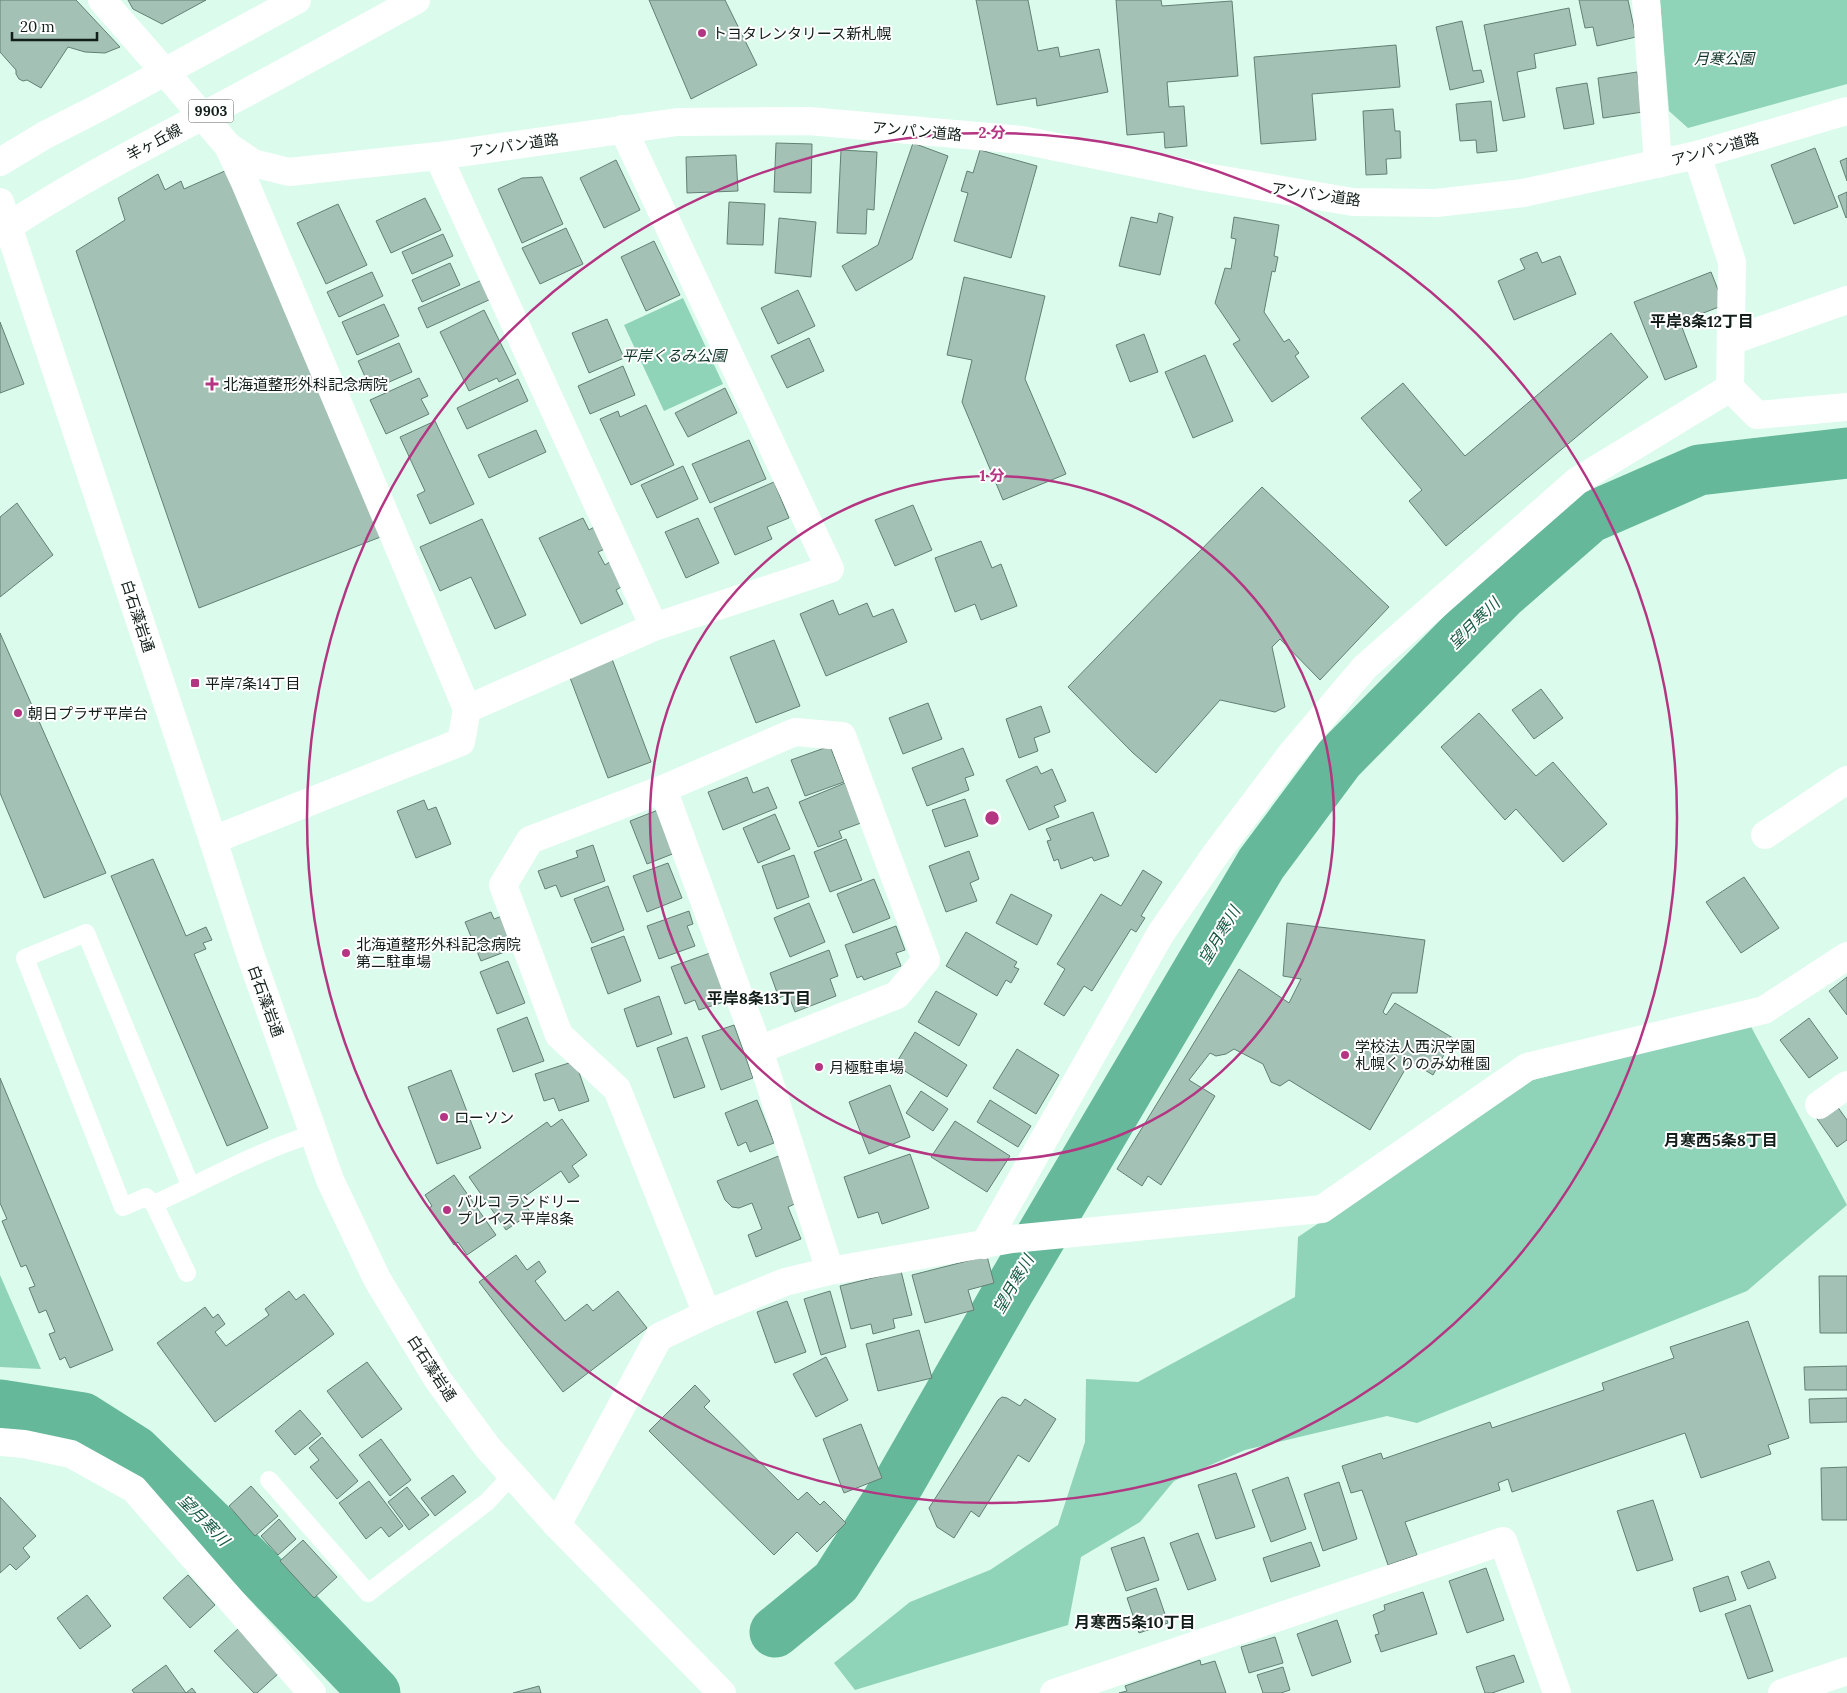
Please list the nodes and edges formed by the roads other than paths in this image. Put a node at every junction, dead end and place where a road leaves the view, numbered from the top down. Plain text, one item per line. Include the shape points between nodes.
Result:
1 (102, 0) edge
2 (297, 0) edge
3 (416, 0) edge
4 (1646, 0) edge
5 (164, 71) junction
6 (1847, 111) edge
7 (203, 115) junction
8 (623, 129) junction
9 (228, 146) junction
10 (1697, 155) junction
11 (438, 156) junction
12 (0, 162) edge
13 (1658, 164) junction
14 (3, 220) edge
15 (1847, 300) edge
16 (1731, 342) junction
17 (1730, 388) junction
18 (1847, 407) edge
19 (654, 627) junction
20 (467, 709) junction
21 (1847, 780) edge
22 (663, 789) junction
23 (1765, 835) dead end
24 (213, 840) junction
25 (1847, 956) edge
26 (759, 1050) junction
27 (1847, 1085) edge
28 (1819, 1105) dead end
29 (313, 1134) junction
30 (191, 1187) junction
31 (154, 1204) junction
32 (984, 1245) junction
33 (830, 1271) junction
34 (187, 1273) dead end
35 (707, 1314) junction
36 (0, 1442) edge
37 (512, 1475) junction
38 (269, 1480) dead end
39 (557, 1525) junction
40 (1847, 1671) edge
41 (312, 1693) edge
42 (722, 1693) edge
43 (1054, 1693) edge
44 (1557, 1693) edge
45 (1782, 1693) edge

1 - 5 street, アンパン道路
2 - 5 street
3 - 7 street, 羊ヶ丘線 / 9903
4 - 13 street
5 - 7 street, アンパン道路
5 - 12 street
6 - 10 street, アンパン道路
7 - 9 street, アンパン道路
7 - 14 street, 羊ヶ丘線 / 9903
8 - 11 street, アンパン道路
8 - 13 street, アンパン道路 via 677,122 809,122 1022,140 1205,177 1353,202 1436,203 1523,193
8 - 19 street via 830,569
9 - 11 street, アンパン道路 via 254,163 288,172
9 - 20 street
10 - 13 street, アンパン道路
10 - 16 street via 1732,262
11 - 19 street
14 - 24 street, 白石藻岩通
15 - 16 street
16 - 17 street
17 - 18 street via 1757,415
17 - 32 street via 1576,481 1365,667 1292,754 1161,932
19 - 20 street
20 - 24 street via 461,742
21 - 23 street
22 - 26 street
22 - 26 street via 795,732 842,736 926,960 897,995
22 - 35 street via 530,840 503,885 558,1035 617,1089
24 - 29 street, 白石藻岩通 via 248,951
25 - 32 street via 1764,1010 1526,1067 1322,1209 1083,1231
26 - 33 street
27 - 28 street
29 - 30 lane via 283,1143
29 - 37 street, 白石藻岩通 via 330,1180 377,1279 438,1380
30 - 31 lane
30 - 31 lane via 86,933 25,958 123,1207 146,1196
31 - 34 lane
32 - 33 street
33 - 35 street via 784,1282
35 - 39 street via 659,1337
36 - 41 street via 71,1454 134,1489
37 - 38 lane via 486,1502 368,1593
37 - 39 street, 白石藻岩通
39 - 42 street, 白石藻岩通
40 - 45 street
43 - 44 street via 1503,1541

